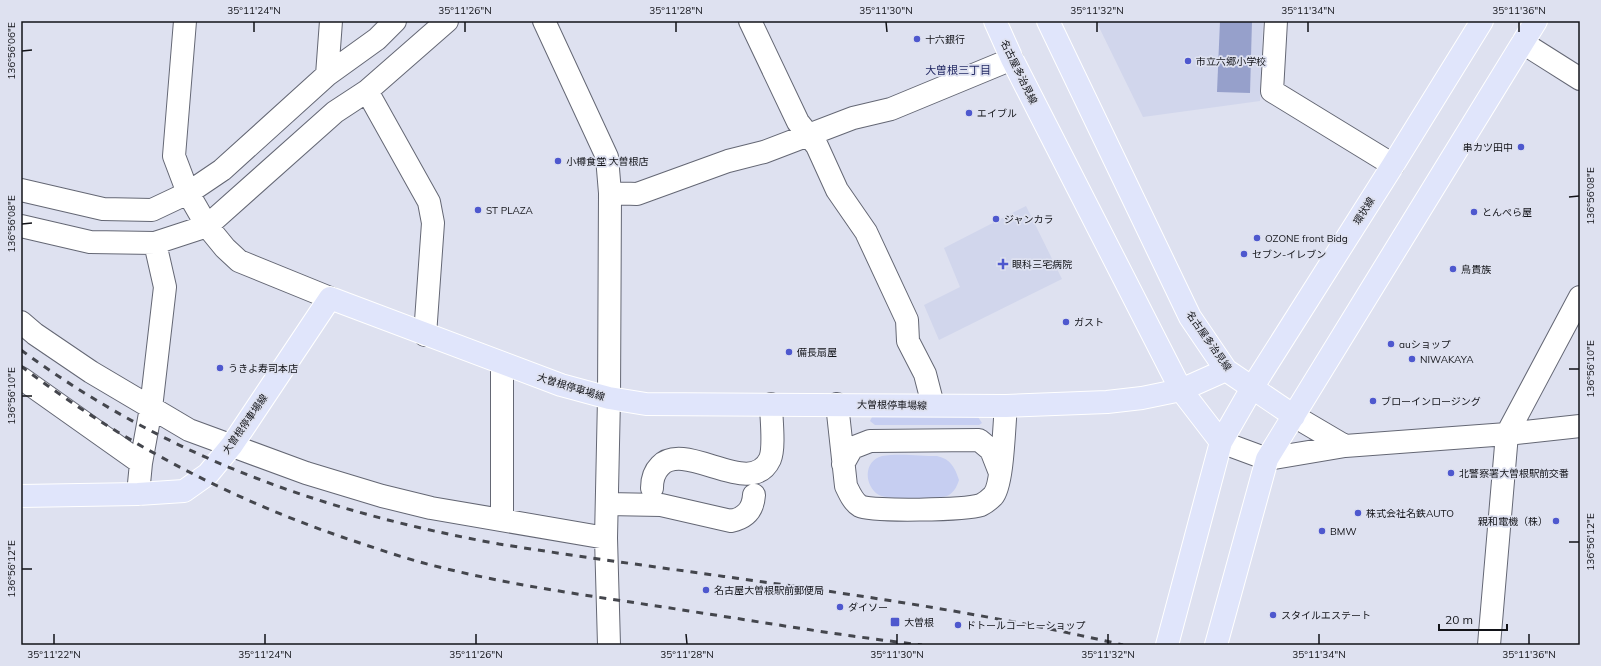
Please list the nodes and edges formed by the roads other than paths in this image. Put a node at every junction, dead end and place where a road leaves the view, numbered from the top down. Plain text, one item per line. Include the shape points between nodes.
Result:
1 (184, 21) edge
2 (331, 21) edge
3 (395, 21) edge
4 (447, 21) edge
5 (544, 21) edge
6 (750, 21) edge
7 (995, 21) edge
8 (1048, 21) edge
9 (1276, 21) edge
10 (1482, 21) edge
11 (1536, 21) edge
12 (1523, 43) junction
13 (1012, 59) junction
14 (327, 75) junction
15 (1580, 79) edge
16 (367, 91) junction
17 (809, 136) junction
18 (1394, 164) junction
19 (21, 190) edge
20 (188, 193) junction
21 (610, 193) junction
22 (21, 226) edge
23 (207, 226) junction
24 (155, 242) junction
25 (1580, 297) edge
26 (330, 298) junction
27 (21, 322) edge
28 (425, 335) junction
29 (502, 364) junction
30 (1226, 370) junction
31 (21, 378) edge
32 (1252, 388) junction
33 (1181, 390) junction
34 (609, 398) junction
35 (771, 404) junction
36 (837, 404) junction
37 (933, 406) junction
38 (1006, 406) junction
39 (151, 408) junction
40 (1294, 416) junction
41 (1580, 426) edge
42 (1507, 434) junction
43 (1221, 442) junction
44 (232, 445) junction
45 (1344, 446) junction
46 (1267, 459) junction
47 (141, 463) junction
48 (843, 464) junction
49 (1000, 473) junction
50 (652, 488) dead end
51 (138, 494) junction
52 (754, 495) dead end
53 (21, 496) edge
54 (607, 504) junction
55 (502, 520) junction
56 (606, 538) junction
57 (609, 645) edge
58 (1168, 645) edge
59 (1217, 645) edge
60 (1489, 645) edge

1 - 20 street via 174,156
2 - 14 street
3 - 14 street via 377,39
4 - 16 street
5 - 21 street via 607,157
6 - 17 street via 798,122
7 - 13 main road, 名古屋多治見線
8 - 30 main road, 名古屋多治見線 via 1190,317
9 - 18 street via 1272,91
10 - 18 main road, 環状線
11 - 12 main road
12 - 15 street
12 - 40 main road
13 - 17 street via 891,108 853,118
13 - 33 main road, 名古屋多治見線
14 - 20 street via 222,170
16 - 23 street via 335,112
16 - 28 street via 429,202 433,223
17 - 21 street via 764,152 728,161 636,194
17 - 37 street via 817,146 837,190 866,232 907,320 908,340 925,374
18 - 32 main road, 環状線
19 - 20 street via 103,210 152,210
20 - 23 street
21 - 34 street
22 - 24 street via 90,242
23 - 24 street
23 - 26 street via 239,261
24 - 39 street via 165,288
25 - 42 street
26 - 28 main road, 大曽根停車場線
26 - 44 main road, 大曽根停車場線
27 - 39 street via 91,372
28 - 29 main road, 大曽根停車場線
29 - 34 main road, 大曽根停車場線 via 563,386
29 - 55 street
30 - 32 main road, 名古屋多治見線
30 - 33 main road, 大曽根停車場線
31 - 47 street
32 - 40 main road, 名古屋多治見線
32 - 43 main road, 環状線
33 - 38 main road, 大曽根停車場線 via 1107,402
33 - 43 main road, 名古屋多治見線
34 - 35 main road, 大曽根停車場線 via 646,404
34 - 54 street
35 - 36 main road, 大曽根停車場線
35 - 50 street via 770,458 765,466 744,474 674,459 663,462 655,472
36 - 37 main road, 大曽根停車場線
36 - 48 street
37 - 38 main road, 大曽根停車場線
38 - 49 street
39 - 44 street via 189,430
39 - 47 street
40 - 45 street
40 - 46 main road
41 - 42 street
42 - 45 street
42 - 60 street
43 - 46 street
43 - 58 main road
44 - 51 main road, 大曽根停車場線 via 208,474 184,491
44 - 55 street via 306,473 382,496 431,508
45 - 46 street
46 - 59 main road
47 - 51 street
48 - 49 street via 852,448 870,440 979,440 991,450
48 - 49 street via 846,486 852,498 860,506 880,508 932,509 982,505 994,495 1000,481
51 - 53 main road, 大曽根停車場線
52 - 54 street via 753,503 746,515 731,521 660,505
54 - 56 street
55 - 56 street
56 - 57 street

